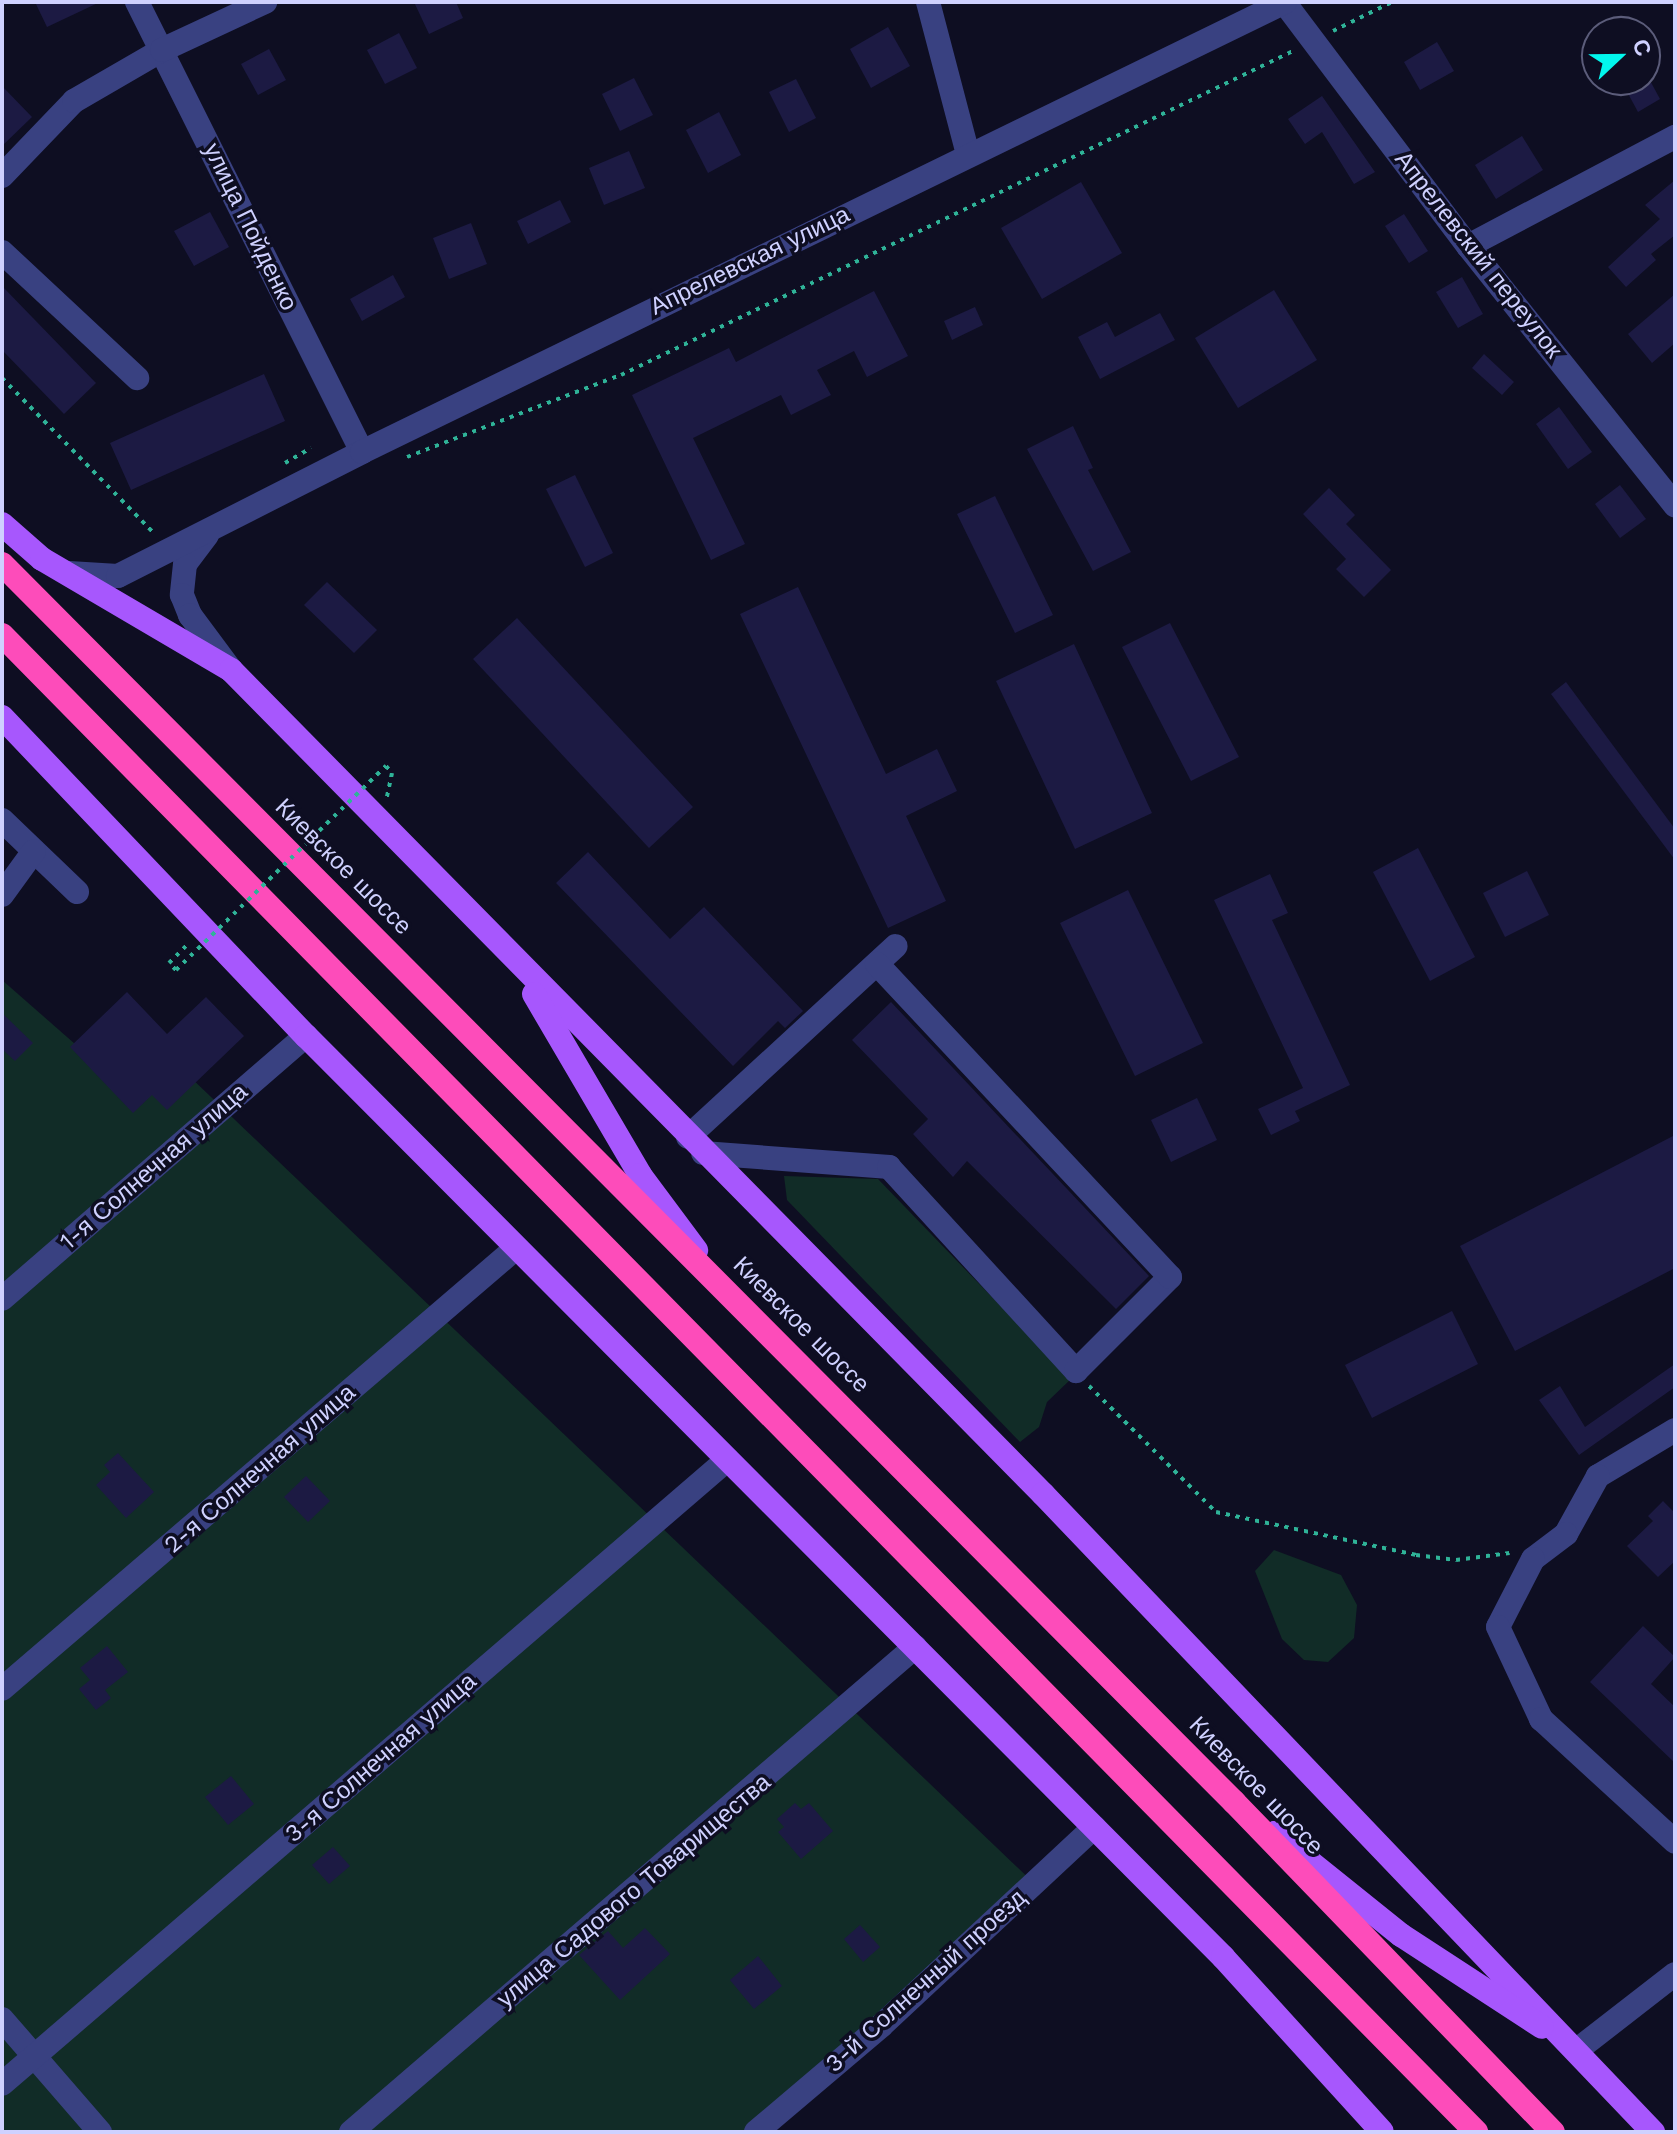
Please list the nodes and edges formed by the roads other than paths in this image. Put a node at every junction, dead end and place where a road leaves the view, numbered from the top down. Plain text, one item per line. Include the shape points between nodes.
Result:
1 (137, 2) edge
2 (265, 2) edge
3 (928, 2) edge
4 (1285, 2) edge
5 (162, 50) junction
6 (1675, 137) edge
7 (968, 155) junction
8 (2, 176) edge
9 (1468, 246) junction
10 (2, 252) edge
11 (137, 378) dead end
12 (362, 452) junction
13 (1675, 505) edge
14 (2, 524) edge
15 (217, 525) junction
16 (2, 564) edge
17 (59, 570) junction
18 (2, 635) edge
19 (231, 670) junction
20 (2, 717) edge
21 (2, 820) edge
22 (34, 851) junction
23 (77, 892) dead end
24 (2, 895) edge
25 (467, 908) junction
26 (896, 946) dead end
27 (877, 964) junction
28 (306, 1036) junction
29 (696, 1145) junction
30 (516, 1248) junction
31 (724, 1287) junction
32 (2, 1299) edge
33 (1675, 1430) edge
34 (727, 1460) junction
35 (915, 1647) junction
36 (2, 1689) edge
37 (1234, 1802) junction
38 (1094, 1827) junction
39 (1675, 1842) edge
40 (1675, 1974) edge
41 (2, 2019) edge
42 (1577, 2050) junction
43 (33, 2055) junction
44 (2, 2084) edge
45 (100, 2132) edge
46 (351, 2132) edge
47 (756, 2132) edge
48 (1382, 2132) edge
49 (1476, 2132) edge
50 (1553, 2132) edge
51 (1653, 2132) edge

1 - 5 street, улица Пойденко
2 - 5 street
3 - 7 street
4 - 7 street, Апрелевская улица
4 - 9 street, Апрелевский переулок
5 - 8 street via 74,101
5 - 12 street, улица Пойденко
6 - 9 street
7 - 12 street, Апрелевская улица
9 - 13 street, Апрелевский переулок
10 - 11 street
12 - 15 street, Апрелевская улица
14 - 17 main road
15 - 17 street, Апрелевская улица via 118,576 90,578
15 - 19 street via 189,555 182,595 190,615
16 - 31 highway, Киевское шоссе
17 - 19 main road via 97,587
18 - 49 highway
19 - 25 main road
20 - 28 main road
21 - 22 street
22 - 23 street
22 - 24 street
25 - 29 main road
25 - 31 main road via 545,1009 640,1175
26 - 27 street
27 - 29 street
27 - 29 street via 1170,1277 1076,1371 889,1167
28 - 30 main road
28 - 32 street, 1-я Солнечная улица
29 - 42 main road via 1043,1494
30 - 34 main road
30 - 36 street, 2-я Солнечная улица
31 - 37 highway, Киевское шоссе
33 - 39 street via 1598,1476 1566,1534 1533,1559 1498,1627 1541,1719
34 - 35 main road
34 - 43 street, 3-я Солнечная улица
35 - 38 main road
35 - 46 street, улица Садового Товарищества
37 - 42 main road via 1401,1935
37 - 50 highway, Киевское шоссе
38 - 47 street, 3-й Солнечный проезд via 882,2025
38 - 48 main road via 1280,2016
40 - 42 street
41 - 43 street
42 - 51 main road
43 - 44 street, 3-я Солнечная улица
43 - 45 street

